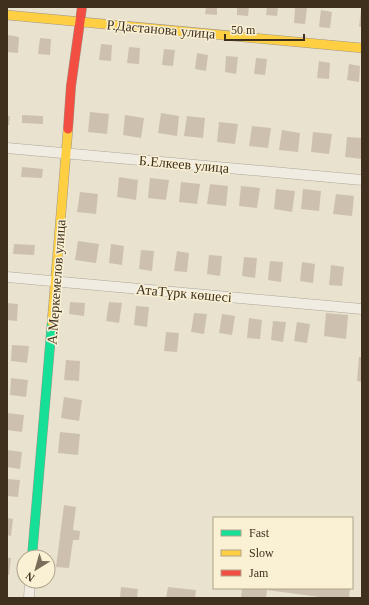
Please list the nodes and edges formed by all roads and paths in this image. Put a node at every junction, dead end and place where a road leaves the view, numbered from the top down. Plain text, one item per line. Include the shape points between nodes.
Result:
1 (82, 7) edge
2 (7, 15) edge
3 (79, 22) junction
4 (362, 48) edge
5 (7, 148) edge
6 (67, 152) junction
7 (362, 180) edge
8 (7, 277) edge
9 (54, 282) junction
10 (362, 309) edge
11 (33, 549) edge

1 - 3 street, А.Меркемелов улица
2 - 3 street, Р.Дастанова улица
3 - 4 street, Р.Дастанова улица
3 - 6 street, А.Меркемелов улица via 71,86
5 - 6 street, Б.Елкеев улица
6 - 7 street, Б.Елкеев улица via 182,165
6 - 9 street, А.Меркемелов улица
8 - 9 street, АтаТүрк көшесі
9 - 10 street, АтаТүрк көшесі
9 - 11 street, А.Меркемелов улица via 50,368

